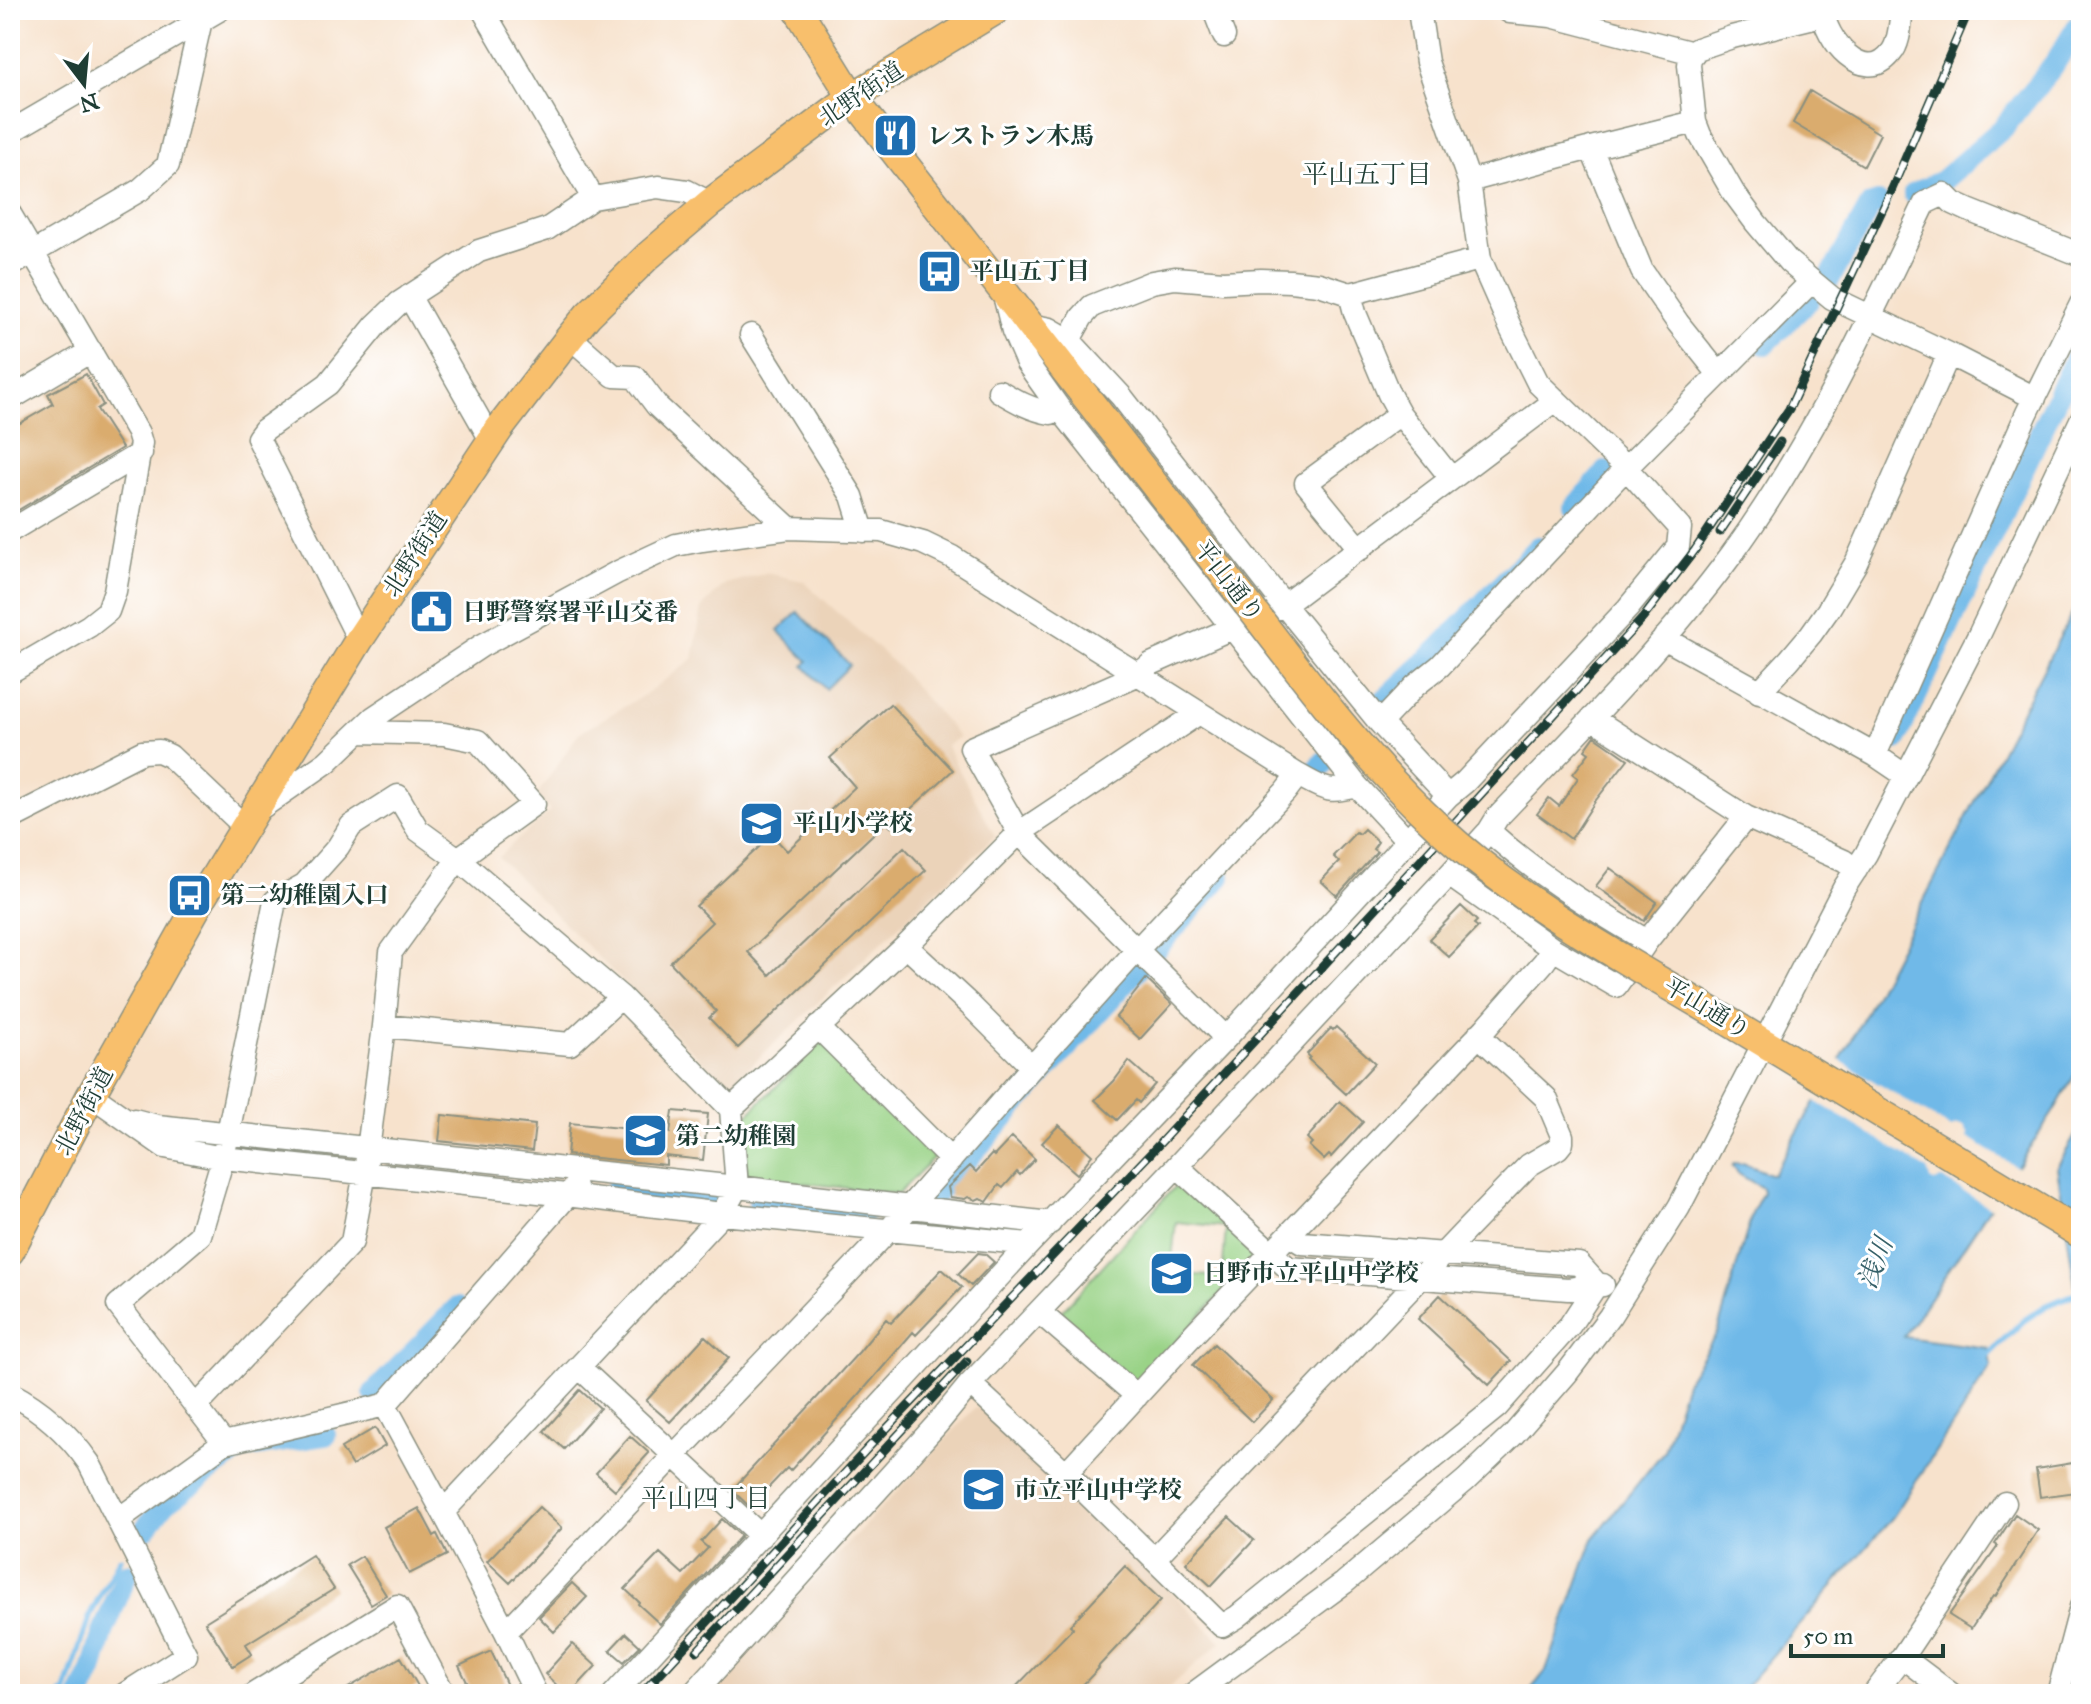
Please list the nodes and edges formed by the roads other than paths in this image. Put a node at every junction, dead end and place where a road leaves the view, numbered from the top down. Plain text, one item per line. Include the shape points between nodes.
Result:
1 (483, 10) edge
2 (798, 10) edge
3 (996, 10) edge
4 (1214, 10) edge
5 (1419, 10) edge
6 (1507, 10) edge
7 (1902, 10) edge
8 (1822, 12) edge
9 (210, 15) edge
10 (1224, 36) dead end
11 (1693, 53) junction
12 (852, 97) junction
13 (1695, 122) junction
14 (10, 132) edge
15 (1591, 148) junction
16 (1469, 181) junction
17 (593, 198) junction
18 (710, 203) junction
19 (10, 214) edge
20 (33, 253) junction
21 (2081, 255) edge
22 (1480, 259) junction
23 (10, 266) edge
24 (1811, 282) junction
25 (1003, 291) junction
26 (1350, 294) junction
27 (409, 296) junction
28 (2081, 304) edge
29 (1871, 317) junction
30 (1030, 325) junction
31 (751, 335) dead end
32 (570, 337) junction
33 (1069, 340) junction
34 (91, 351) junction
35 (1949, 354) junction
36 (1718, 373) junction
37 (999, 391) dead end
38 (2035, 398) junction
39 (10, 399) edge
40 (1556, 400) junction
41 (1059, 408) junction
42 (1400, 414) junction
43 (2081, 420) edge
44 (491, 440) junction
45 (141, 453) junction
46 (1626, 468) junction
47 (1451, 478) junction
48 (789, 528) junction
49 (10, 531) edge
50 (863, 531) junction
51 (1360, 549) junction
52 (1284, 605) junction
53 (1232, 629) junction
54 (1664, 638) junction
55 (359, 640) junction
56 (10, 672) edge
57 (1139, 674) junction
58 (1759, 692) junction
59 (1199, 713) junction
60 (1592, 718) junction
61 (1380, 723) junction
62 (359, 732) junction
63 (1875, 755) junction
64 (1298, 775) junction
65 (1906, 776) junction
66 (1357, 786) junction
67 (1448, 796) junction
68 (1746, 817) junction
69 (10, 819) edge
70 (252, 819) junction
71 (1489, 831) junction
72 (1019, 833) junction
73 (1407, 840) junction
74 (458, 859) junction
75 (1856, 870) junction
76 (1449, 875) junction
77 (1647, 941) junction
78 (906, 946) junction
79 (1138, 949) junction
80 (1553, 949) junction
81 (621, 997) junction
82 (384, 1026) junction
83 (818, 1027) junction
84 (1478, 1035) junction
85 (1226, 1038) junction
86 (1760, 1040) junction
87 (1032, 1067) junction
88 (91, 1095) junction
89 (731, 1109) junction
90 (125, 1118) junction
91 (228, 1133) junction
92 (368, 1148) junction
93 (223, 1158) junction
94 (951, 1160) junction
95 (1177, 1166) junction
96 (365, 1173) junction
97 (590, 1173) junction
98 (737, 1187) junction
99 (566, 1195) junction
100 (911, 1206) junction
101 (722, 1214) junction
102 (1050, 1223) junction
103 (889, 1230) junction
104 (2081, 1234) edge
105 (1289, 1235) junction
106 (1029, 1244) junction
107 (10, 1251) edge
108 (1272, 1253) junction
109 (1444, 1254) junction
110 (1421, 1278) junction
111 (1597, 1284) junction
112 (1628, 1288) junction
113 (1039, 1312) junction
114 (580, 1368) junction
115 (970, 1384) junction
116 (10, 1393) edge
117 (1137, 1396) junction
118 (385, 1405) junction
119 (196, 1407) junction
120 (224, 1443) junction
121 (673, 1454) junction
122 (1066, 1473) junction
123 (2005, 1503) dead end
124 (443, 1512) junction
125 (119, 1519) junction
126 (761, 1536) junction
127 (1154, 1559) junction
128 (2081, 1610) edge
129 (506, 1632) junction
130 (1902, 1657) junction
131 (125, 1694) edge
132 (254, 1694) edge
133 (444, 1694) edge
134 (536, 1694) edge
135 (614, 1694) edge
136 (693, 1694) edge
137 (1193, 1694) edge
138 (1874, 1694) edge
139 (1951, 1694) edge
140 (2058, 1694) edge

1 - 17 street
2 - 12 main road, 平山通り
3 - 12 main road, 北野街道
4 - 10 street
5 - 16 street via 1427,62
6 - 11 street via 1551,16
7 - 8 street via 1892,52 1865,66 1839,45
8 - 11 street
9 - 14 street
9 - 20 street via 168,165 140,190
11 - 13 street via 1689,65
12 - 18 main road, 北野街道
12 - 25 main road, 平山通り
13 - 15 street
13 - 24 street via 1733,192
15 - 16 street
15 - 36 street via 1642,271
16 - 22 street
17 - 18 street via 658,187 687,191
17 - 27 street via 547,229 479,251
18 - 32 main road, 北野街道 via 648,256
19 - 20 street
20 - 23 street
20 - 34 street
21 - 29 street via 1968,210 1944,194 1925,203
22 - 26 street
22 - 40 street via 1538,383
24 - 29 street
24 - 36 street
25 - 30 main road, 平山通り
25 - 41 street via 1027,363
26 - 33 street via 1290,281 1175,278 1092,306
26 - 42 street
27 - 44 street
27 - 55 street via 376,325 328,384 258,438
28 - 38 street
29 - 35 street
29 - 54 street via 1772,492 1731,555
30 - 33 street
30 - 86 main road, 平山通り, bridge via 1323,702 1448,836 1560,920
31 - 50 street via 852,496
32 - 44 main road, 北野街道
32 - 48 street via 614,376 635,377 657,406
33 - 52 street via 1121,396
34 - 39 street
34 - 45 street via 138,433
35 - 38 street
35 - 58 street via 1849,575 1811,634
36 - 46 street
37 - 41 street via 1040,412
38 - 63 street
40 - 46 street
40 - 47 street
41 - 53 street
42 - 47 street
42 - 51 street via 1306,483
43 - 65 street
44 - 55 main road, 北野街道
45 - 49 street
45 - 56 street via 108,611
46 - 61 street
46 - 67 street via 1680,528 1678,547 1628,608
47 - 51 street
48 - 50 street
48 - 62 street via 676,545 650,556 481,646
50 - 57 street via 923,543 952,557
51 - 52 street
52 - 53 street
52 - 61 street
53 - 57 street
53 - 66 street
54 - 58 street
54 - 60 street
55 - 70 main road, 北野街道
57 - 59 street
57 - 72 street via 971,748
58 - 63 street
59 - 64 street
59 - 72 street
60 - 68 street
60 - 71 street
61 - 67 street
62 - 70 street
62 - 74 street via 444,734 478,741 534,804
63 - 65 street
64 - 66 street via 1329,790
64 - 79 street
65 - 75 street
66 - 73 street
67 - 73 street
68 - 75 street
68 - 77 street
69 - 70 street via 142,752 159,751
70 - 88 main road, 北野街道
71 - 76 street
71 - 77 street via 1545,877
72 - 78 street
72 - 79 street
73 - 85 street
74 - 81 street
74 - 82 street via 391,952
74 - 91 street via 418,830 398,796 351,826 304,885 275,901
75 - 86 street
76 - 80 street
76 - 95 street
77 - 80 street via 1616,986
78 - 83 street
78 - 87 street
79 - 85 street
79 - 87 street
80 - 84 street
81 - 82 street via 570,1044
81 - 89 street
82 - 92 street
83 - 89 street
83 - 94 street
84 - 105 street
84 - 109 street via 1546,1098 1562,1143 1529,1165
85 - 102 street
86 - 104 main road, 平山通り
86 - 112 street via 1679,1207
87 - 94 street
88 - 90 street
88 - 107 main road, 北野街道
89 - 98 street
90 - 91 street
90 - 93 street via 165,1147
91 - 92 street
91 - 93 street
92 - 96 street
92 - 97 street
93 - 96 street
93 - 119 street via 200,1235 118,1305
94 - 100 street
95 - 108 street
95 - 113 street
96 - 99 street
96 - 119 street via 352,1242
97 - 98 street
97 - 99 street
98 - 100 street
98 - 101 street
99 - 101 street
99 - 118 street
100 - 102 street
100 - 103 street
101 - 103 street
101 - 114 street
102 - 106 street
103 - 106 street
103 - 121 street
105 - 108 street
105 - 109 street via 1302,1243
106 - 126 street
108 - 110 street via 1288,1268
108 - 117 street
109 - 110 street
109 - 111 street via 1579,1264
110 - 111 street via 1568,1289
110 - 127 street
111 - 112 street
111 - 127 street via 1570,1325 1497,1407 1237,1617 1222,1626
112 - 137 street via 1541,1404 1466,1480 1344,1583
113 - 115 street
113 - 117 street
114 - 121 street
114 - 124 street
115 - 122 street
115 - 136 street
116 - 125 street via 74,1441
117 - 122 street
118 - 120 street
118 - 124 street
119 - 120 street
120 - 125 street
121 - 126 street
121 - 129 street
122 - 127 street
123 - 130 street
124 - 129 street
125 - 131 street via 186,1655
126 - 135 street
128 - 140 street
129 - 134 street
130 - 138 street
130 - 139 street
132 - 133 street via 397,1606

